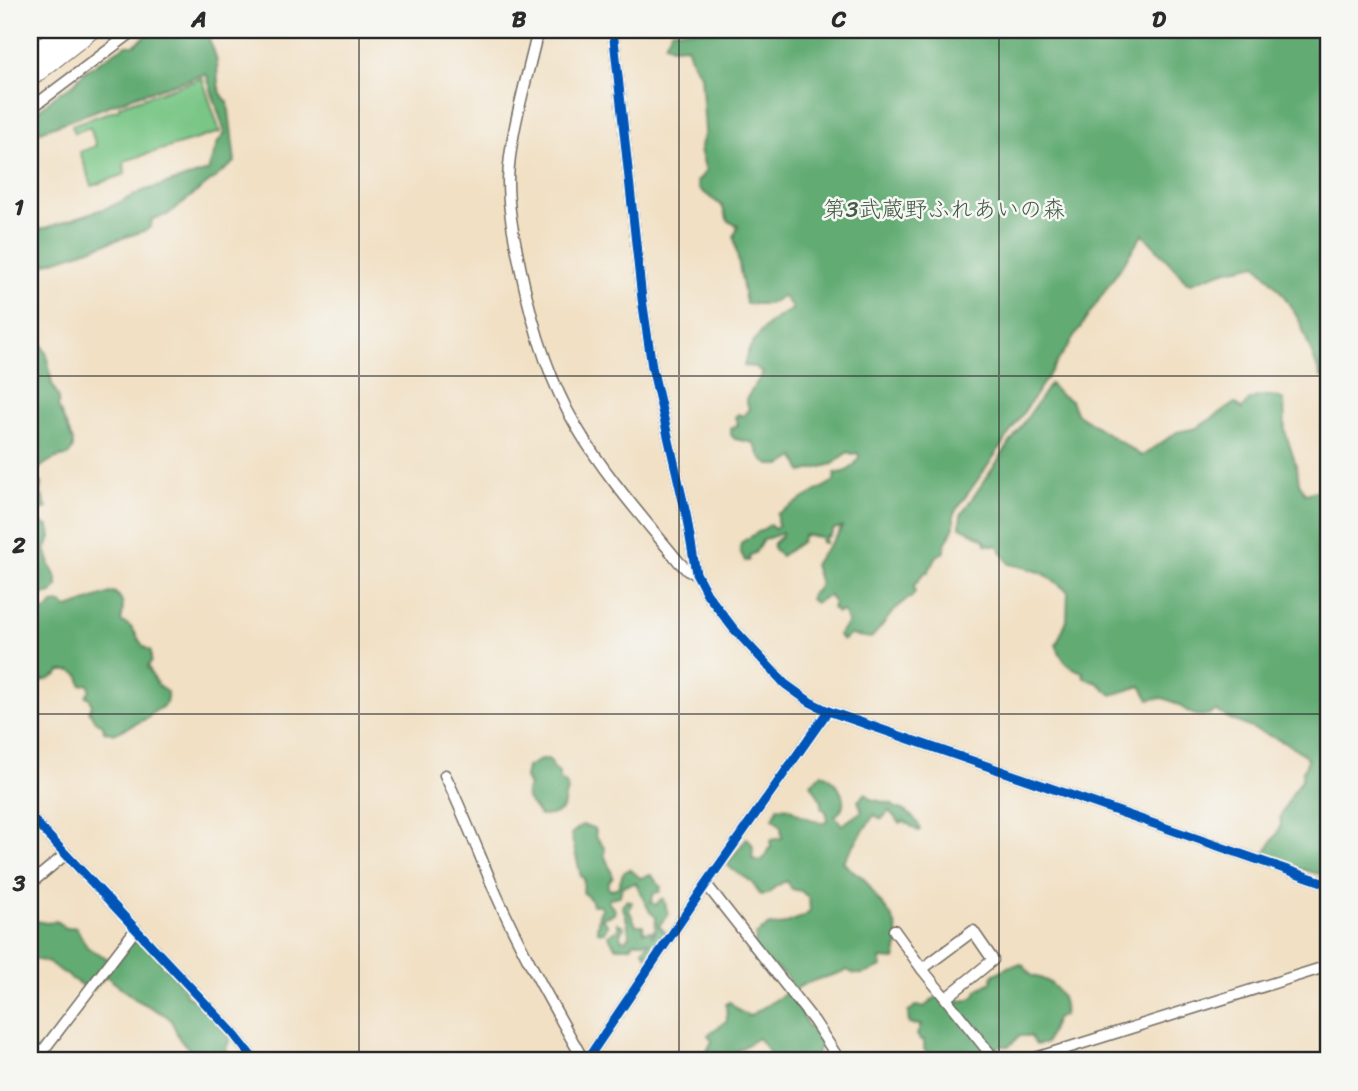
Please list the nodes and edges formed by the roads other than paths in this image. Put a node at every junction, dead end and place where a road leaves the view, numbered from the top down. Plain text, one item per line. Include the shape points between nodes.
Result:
1 (65, 30) edge
2 (91, 30) edge
3 (135, 30) edge
4 (538, 30) edge
5 (614, 30) edge
6 (30, 56) edge
7 (30, 78) edge
8 (30, 108) edge
9 (696, 573) junction
10 (828, 711) junction
11 (445, 775) dead end
12 (30, 816) edge
13 (66, 854) junction
14 (30, 884) edge
15 (706, 884) junction
16 (1328, 884) edge
17 (136, 929) junction
18 (894, 930) dead end
19 (1328, 966) edge
20 (922, 970) junction
21 (946, 998) junction
22 (35, 1061) edge
23 (255, 1061) edge
24 (585, 1061) edge
25 (840, 1061) edge
26 (996, 1061) edge
27 (1026, 1061) edge

1 - 6 highway
2 - 7 highway
3 - 8 street
4 - 9 street via 508,180 512,224 535,328 576,427 679,562
5 - 9 street via 652,367
9 - 10 street via 724,617 785,684
10 - 15 street
10 - 16 street
11 - 24 street via 537,978
12 - 13 street
13 - 14 street
13 - 17 street
15 - 24 street
15 - 25 street
17 - 22 street
17 - 23 street
18 - 20 street
19 - 27 street
20 - 21 street
20 - 21 street via 972,931 993,960
21 - 26 street

